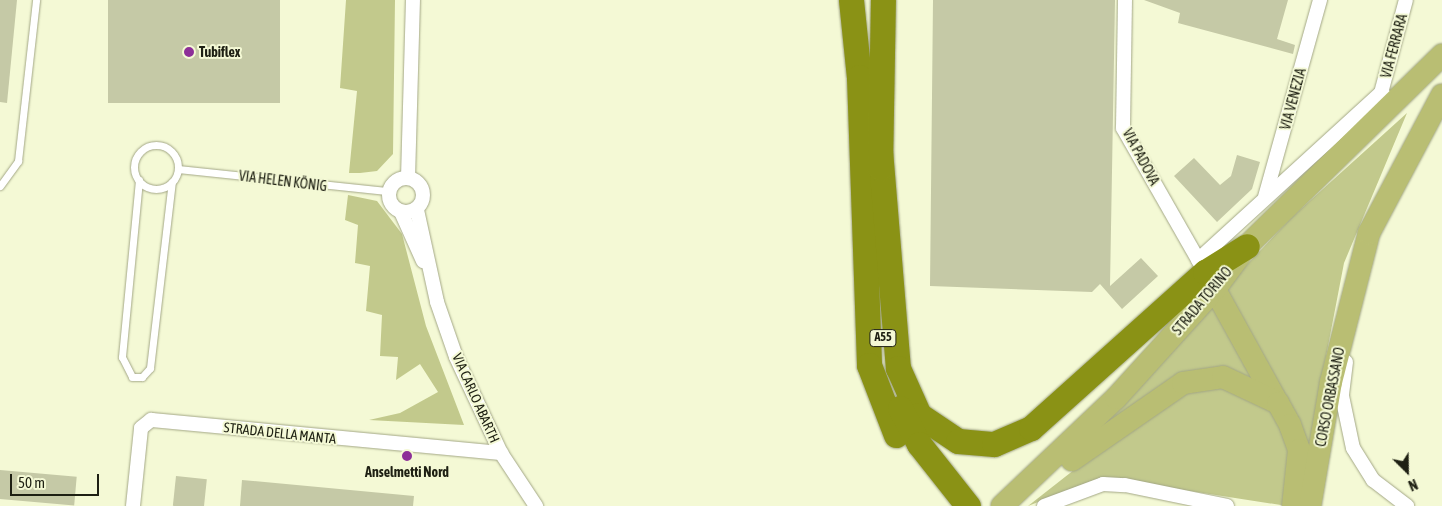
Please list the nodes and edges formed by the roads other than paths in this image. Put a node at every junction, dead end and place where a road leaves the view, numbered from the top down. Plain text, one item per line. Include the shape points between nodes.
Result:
1 (36, 0) edge
2 (413, 0) edge
3 (851, 0) edge
4 (1125, 0) edge
5 (1320, 0) edge
6 (1406, 0) edge
7 (878, 2) edge
8 (1442, 55) edge
9 (859, 76) junction
10 (1442, 95) edge
11 (1387, 97) junction
12 (880, 150) junction
13 (178, 169) junction
14 (408, 178) junction
15 (139, 180) junction
16 (172, 182) junction
17 (0, 186) edge
18 (389, 191) junction
19 (1265, 198) junction
20 (417, 210) junction
21 (401, 212) junction
22 (1247, 246) joint
23 (1206, 273) junction
24 (432, 283) junction
25 (1352, 288) junction
26 (1278, 403) junction
27 (501, 453) junction
28 (1302, 502) edge
29 (1006, 503) edge
30 (960, 505) edge
31 (133, 506) edge
32 (536, 506) edge
33 (1044, 506) edge
34 (1227, 506) edge
35 (1407, 506) edge

1 - 17 lane via 18,161
2 - 14 street
3 - 9 highway
4 - 23 street, VIA PADOVA via 1123,128
5 - 19 street, VIA VENEZIA
6 - 11 street, VIA FERRARA
7 - 9 highway, A55
7 - 12 highway, A55
8 - 11 main road, STRADA TORINO
9 - 30 highway, A55 via 870,365 898,440
10 - 25 main road, CORSO ORBASSANO via 1391,184
11 - 19 street, STRADA TORINO
11 - 22 main road, STRADA TORINO
12 - 23 highway via 891,242 892,335 898,368 914,408 948,438 994,444 1027,431
12 - 30 highway, A55 via 881,314 887,368 899,406 919,444
13 - 15 lane via 170,150 150,146 135,160
13 - 16 lane
13 - 18 lane, VIA HELEN KÖNIG
14 - 18 street via 394,183
14 - 20 street, VIA CARLO ABARTH via 419,183 424,194
15 - 16 lane via 151,188
15 - 16 lane via 122,357 132,377 142,377 150,368
18 - 21 street, VIA CARLO ABARTH via 392,206
19 - 23 street, STRADA TORINO
20 - 21 street
20 - 24 street, VIA CARLO ABARTH
21 - 24 street, VIA CARLO ABARTH
22 - 23 highway
23 - 26 main road
23 - 29 main road, STRADA TORINO via 1116,398
24 - 27 street, VIA CARLO ABARTH via 456,357
25 - 28 main road, CORSO ORBASSANO
25 - 35 street, CORSO ORBASSANO via 1354,325 1342,396 1347,431 1373,480
26 - 28 main road via 1299,450
26 - 29 main road via 1223,377 1182,383
27 - 31 street, STRADA DELLA MANTA via 151,420 141,428
27 - 32 street, VIA CARLO ABARTH
33 - 34 street via 1103,484 1125,484

